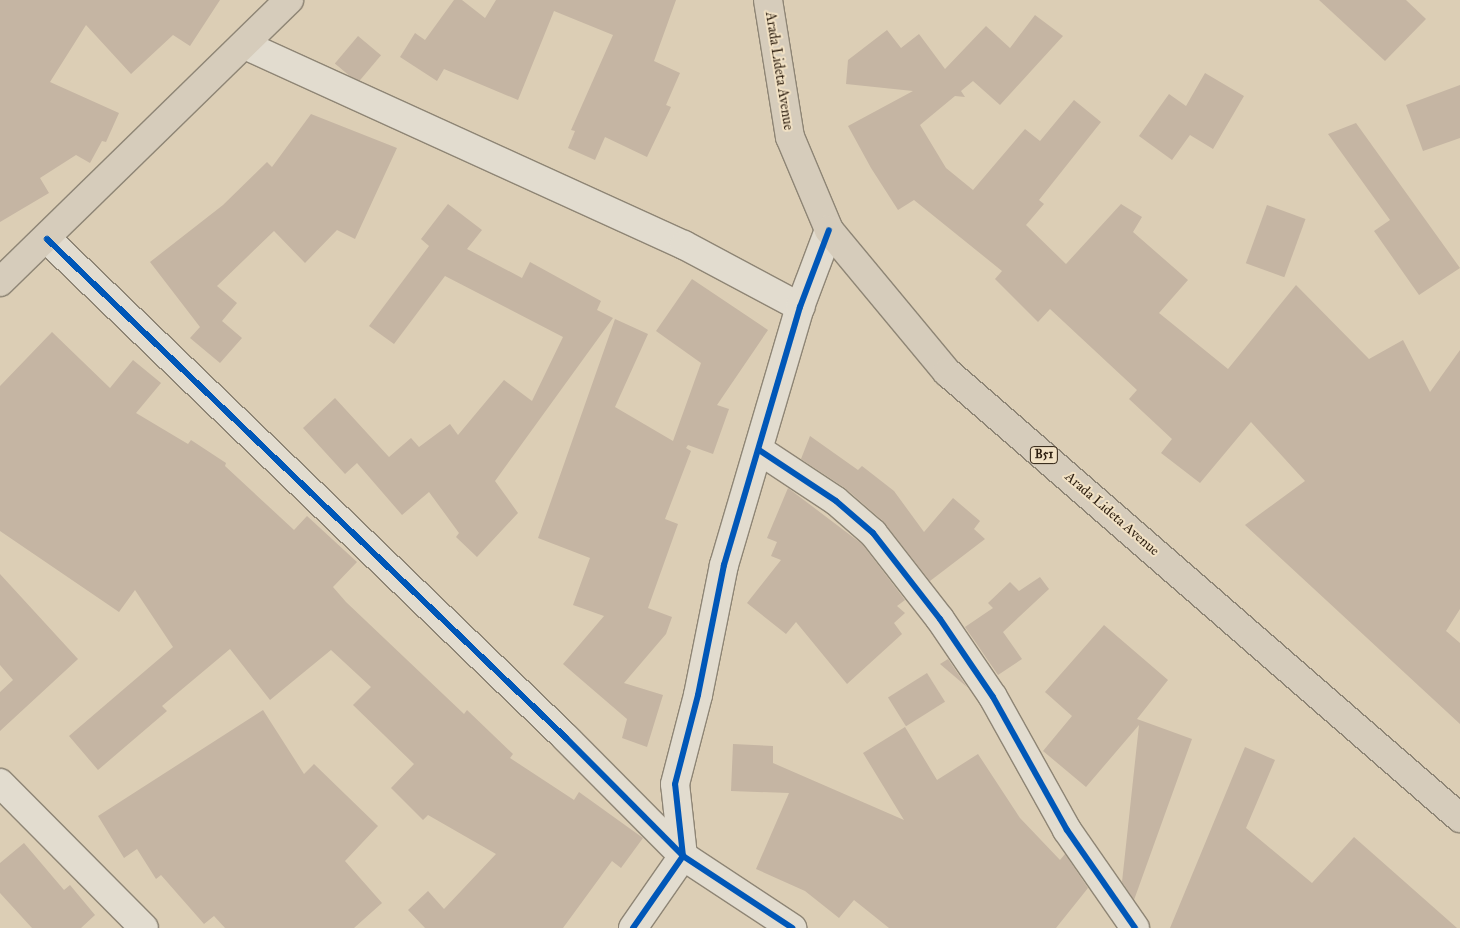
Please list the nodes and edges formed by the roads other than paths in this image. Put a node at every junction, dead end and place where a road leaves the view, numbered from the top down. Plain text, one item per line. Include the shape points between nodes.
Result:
1 (289, 0) edge
2 (768, 0) edge
3 (245, 44) junction
4 (829, 230) junction
5 (46, 239) junction
6 (0, 282) edge
7 (800, 307) junction
8 (759, 450) junction
9 (0, 783) edge
10 (1460, 818) edge
11 (683, 856) junction
12 (144, 928) edge
13 (633, 928) edge
14 (792, 928) edge
15 (1135, 928) edge

1 - 3 main road
2 - 4 main road, Arada Lideta Avenue / B51 via 790,137
3 - 5 main road
3 - 7 street via 684,245
4 - 7 street
4 - 10 main road, Arada Lideta Avenue / B51 via 947,372
5 - 6 main road
5 - 11 street via 566,738
7 - 8 street
8 - 11 street via 724,565 698,695 675,784
8 - 15 street via 836,501 872,533 940,619 993,696 1067,830
9 - 12 street
11 - 13 street
11 - 14 street

